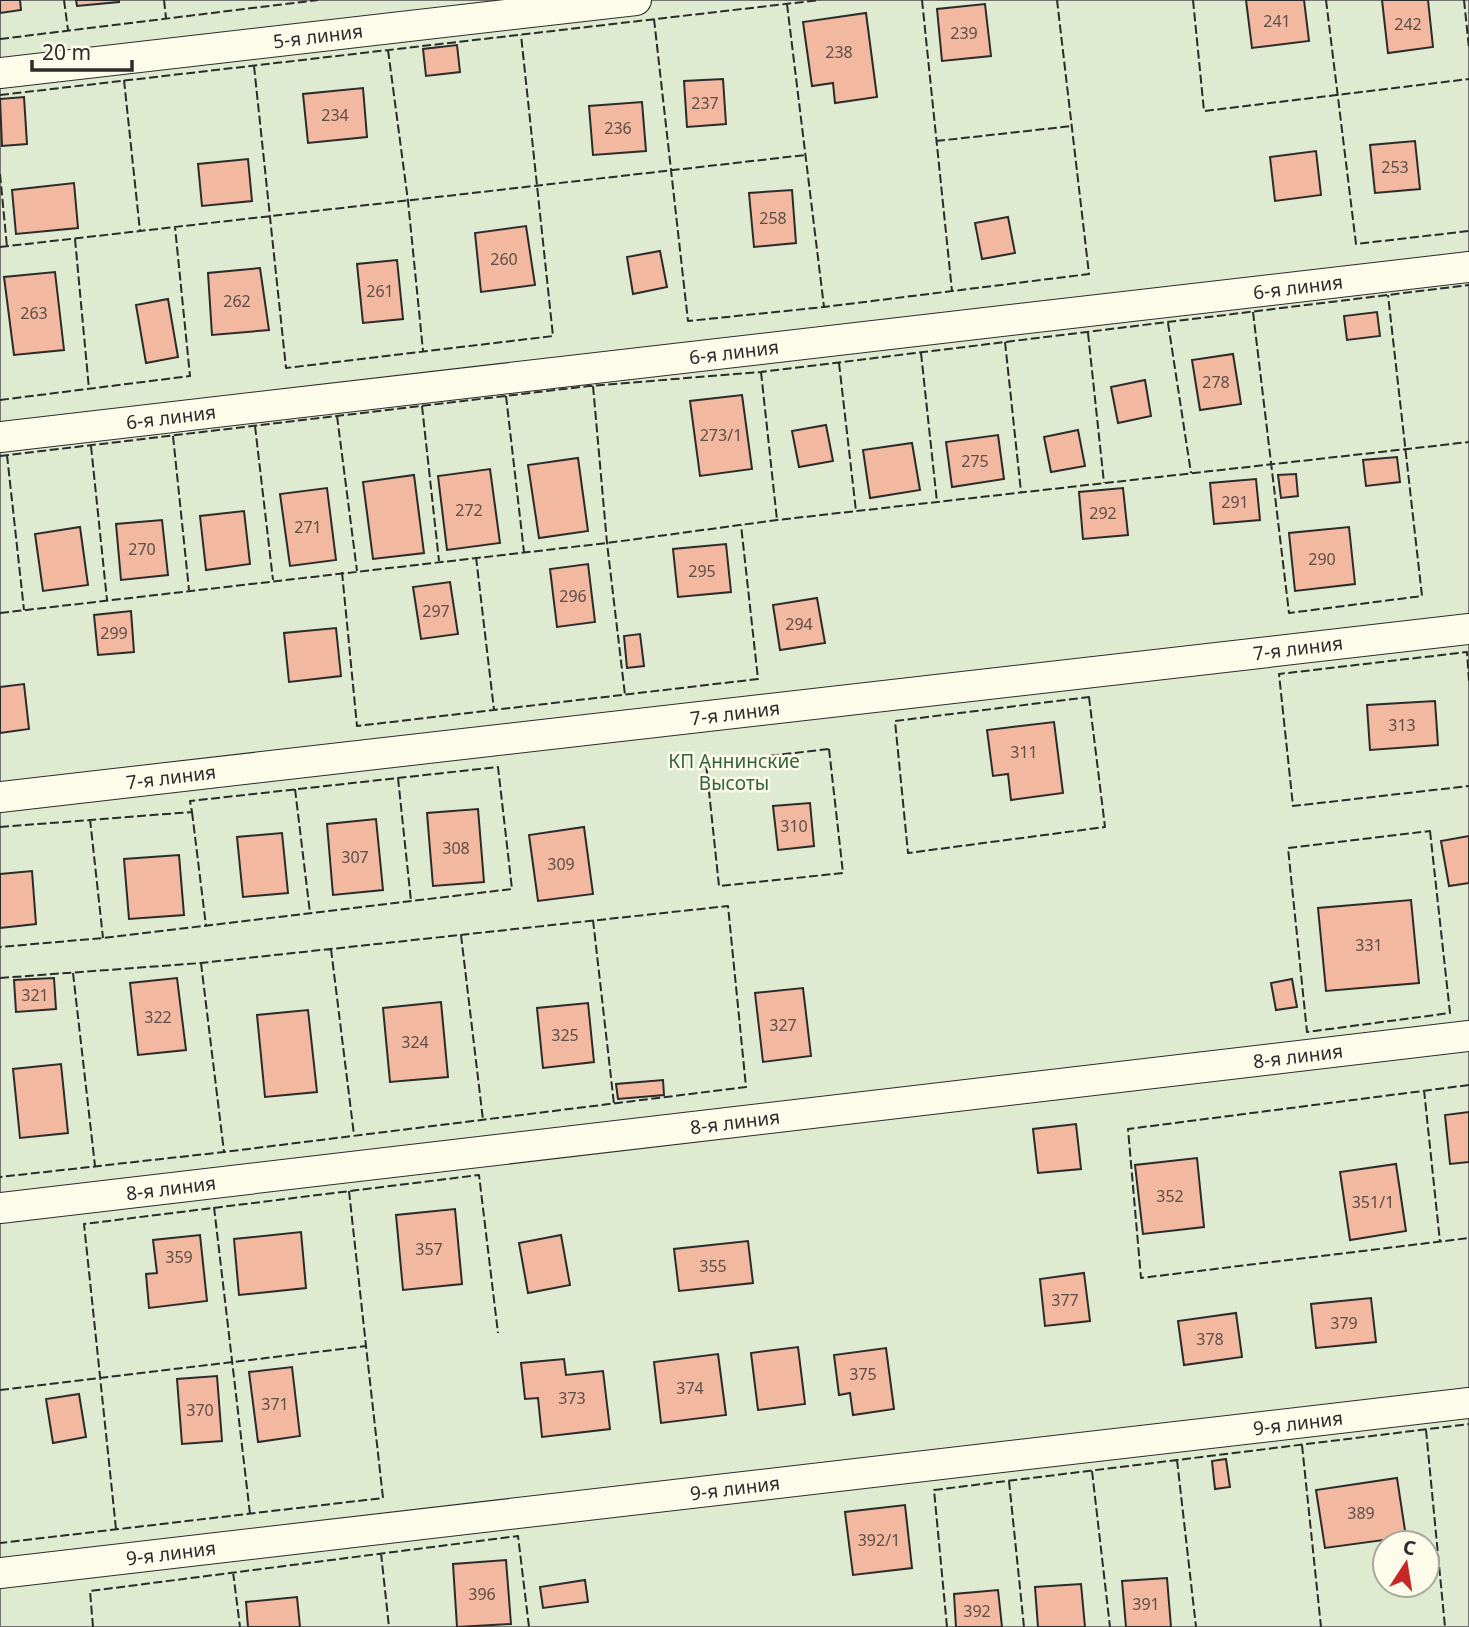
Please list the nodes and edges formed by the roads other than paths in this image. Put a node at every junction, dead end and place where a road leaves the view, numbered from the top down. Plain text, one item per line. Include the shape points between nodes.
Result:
1 (636, 0) edge
2 (0, 73) edge
3 (1469, 267) edge
4 (0, 437) edge
5 (1469, 629) edge
6 (0, 796) edge
7 (1469, 1036) edge
8 (0, 1208) edge
9 (1469, 1403) edge
10 (0, 1573) edge

1 - 2 street, 5-я линия
3 - 4 street, 6-я линия
5 - 6 street, 7-я линия
7 - 8 street, 8-я линия
9 - 10 street, 9-я линия

